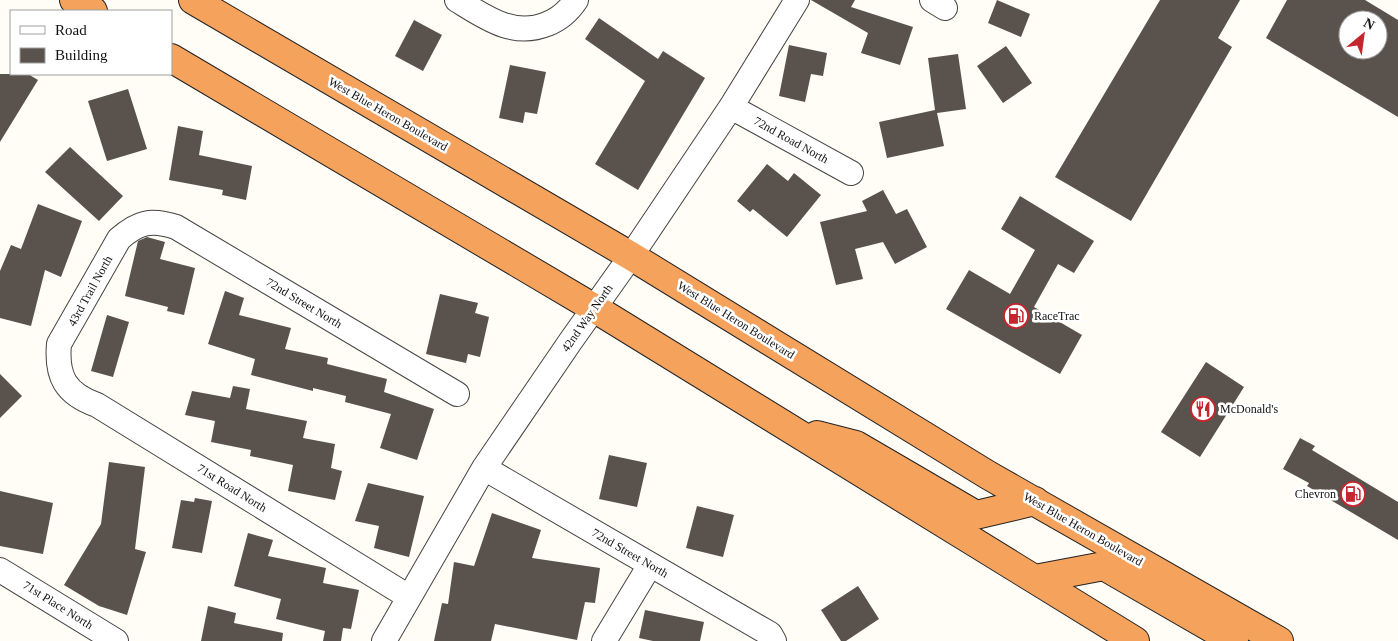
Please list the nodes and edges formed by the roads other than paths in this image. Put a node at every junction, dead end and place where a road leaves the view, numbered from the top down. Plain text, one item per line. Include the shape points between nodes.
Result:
1 (74, 0) edge
2 (193, 0) edge
3 (457, 0) edge
4 (576, 0) edge
5 (797, 0) edge
6 (91, 10) edge
7 (172, 59) edge
8 (731, 107) junction
9 (850, 173) dead end
10 (147, 222) joint
11 (631, 256) junction
12 (594, 308) junction
13 (61, 375) joint
14 (458, 394) dead end
15 (791, 429) junction
16 (484, 468) junction
17 (1035, 501) junction
18 (650, 564) junction
19 (0, 570) edge
20 (1035, 579) junction
21 (409, 597) junction
22 (1270, 639) edge
23 (116, 641) edge
24 (384, 641) edge
25 (604, 641) edge
26 (774, 641) edge
27 (1135, 641) edge
28 (1234, 641) edge

1 - 6 highway
2 - 11 highway, West Blue Heron Boulevard
3 - 4 street via 493,21 523,29 539,28 555,21 569,11
5 - 8 street, 42nd Way North
7 - 12 highway
8 - 9 street, 72nd Road North
8 - 11 street, 42nd Way North
10 - 13 street, 43rd Trail North via 131,228 119,239 59,344
10 - 14 street, 72nd Street North via 162,222 176,227
11 - 12 street, 42nd Way North
11 - 17 highway, West Blue Heron Boulevard
12 - 15 highway
12 - 16 street, 42nd Way North
13 - 21 street, 71st Road North via 70,390 82,400 97,405
15 - 17 highway via 856,445 976,515
15 - 20 highway
16 - 18 street, 72nd Street North
16 - 21 street, 42nd Way North
17 - 22 highway, West Blue Heron Boulevard
18 - 25 street
18 - 26 street, 72nd Street North via 770,634
19 - 23 street, 71st Place North
20 - 27 highway
20 - 28 highway via 1104,566
21 - 24 street, 42nd Way North

